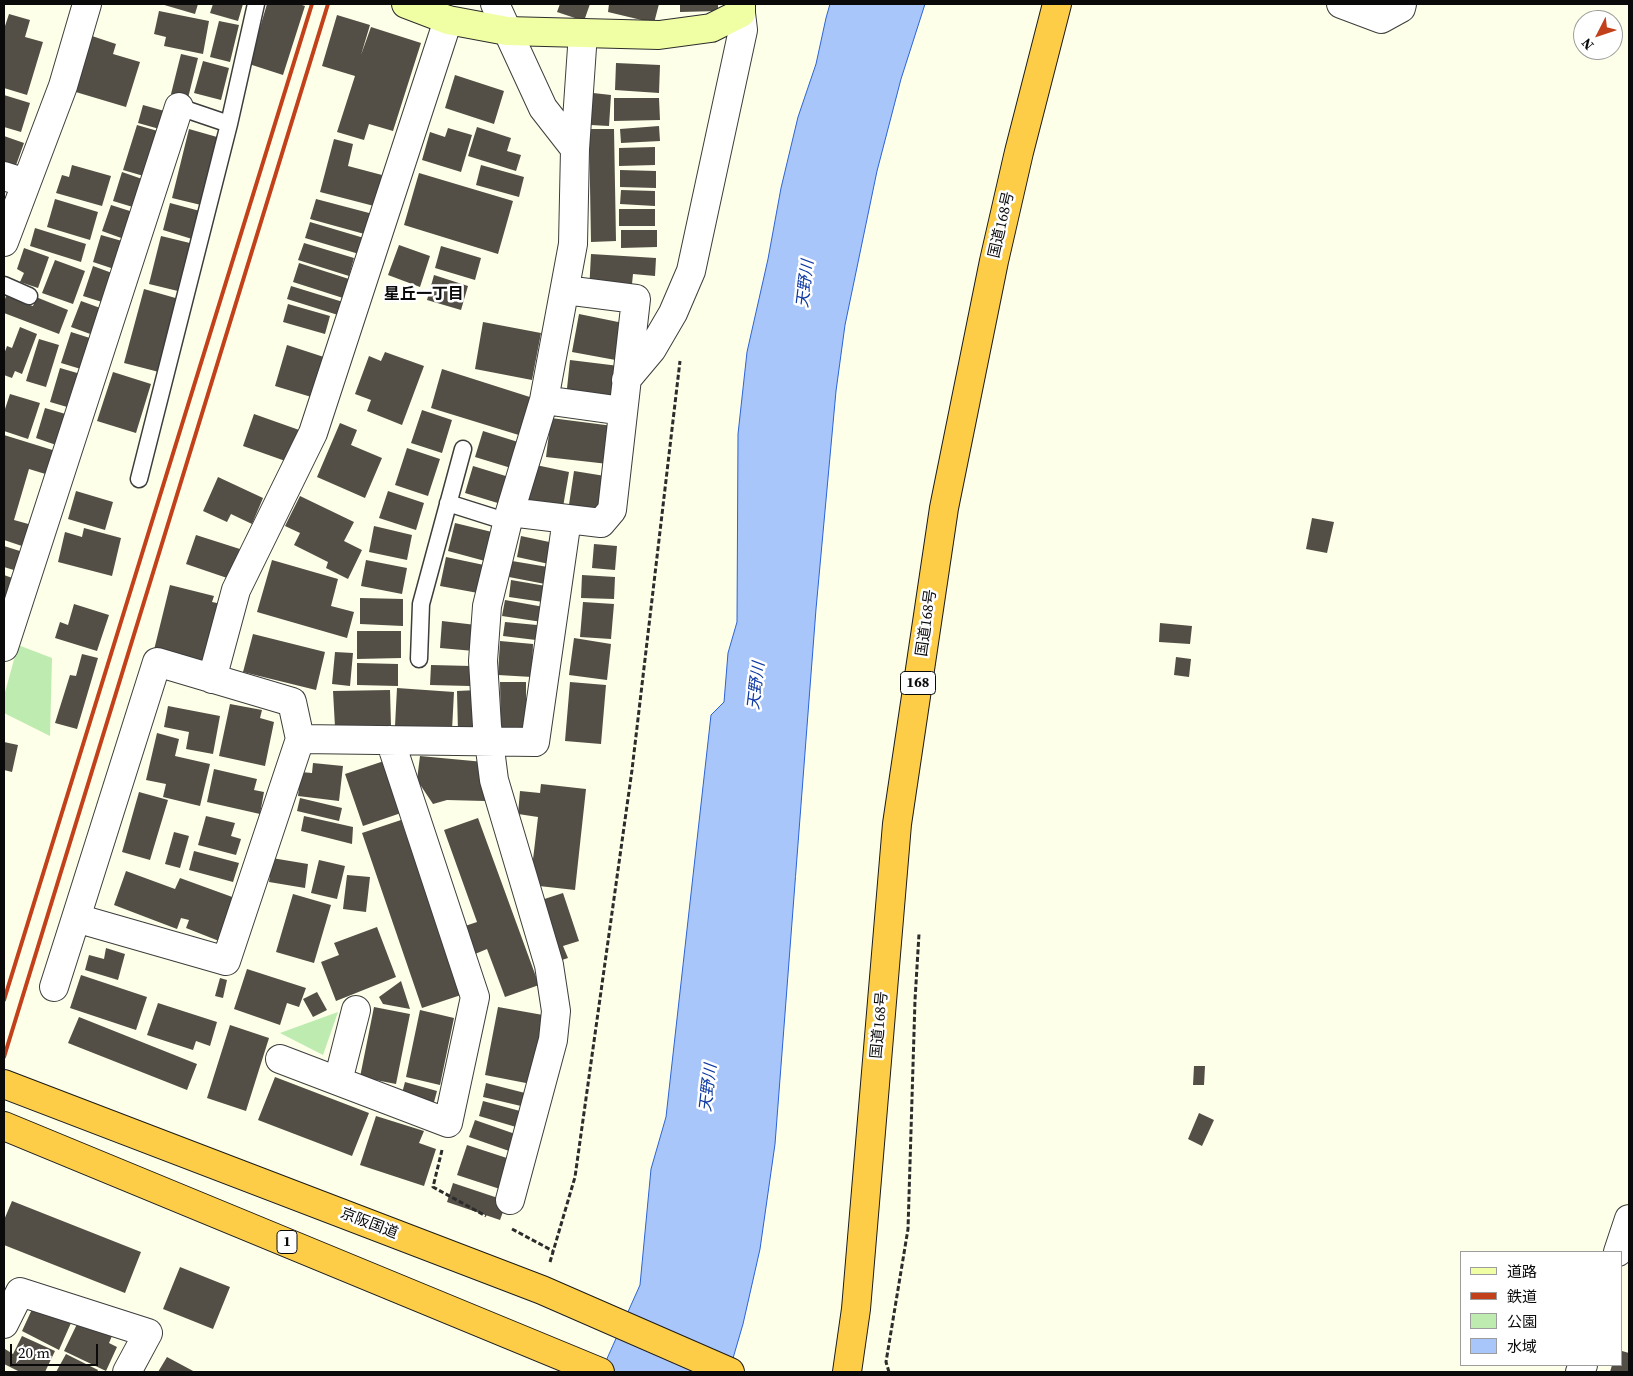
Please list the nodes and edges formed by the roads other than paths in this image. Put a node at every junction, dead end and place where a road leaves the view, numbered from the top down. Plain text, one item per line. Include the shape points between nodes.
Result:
1 (256, 4) edge
2 (406, 4) edge
3 (494, 4) edge
4 (1057, 4) edge
5 (1341, 4) edge
6 (1402, 4) edge
7 (80, 6) edge
8 (741, 8) edge
9 (448, 20) junction
10 (507, 31) junction
11 (583, 33) junction
12 (179, 107) joint
13 (229, 124) junction
14 (575, 149) junction
15 (15, 179) edge
16 (4, 242) edge
17 (4, 285) edge
18 (565, 290) junction
19 (29, 296) dead end
20 (626, 380) junction
21 (544, 400) junction
22 (623, 411) junction
23 (463, 449) dead end
24 (139, 478) dead end
25 (448, 502) junction
26 (509, 517) junction
27 (567, 518) junction
28 (4, 647) edge
29 (419, 659) dead end
30 (212, 678) junction
31 (300, 739) junction
32 (390, 740) junction
33 (489, 742) junction
34 (76, 918) junction
35 (54, 987) dead end
36 (356, 1010) dead end
37 (280, 1059) dead end
38 (338, 1081) junction
39 (4, 1084) edge
40 (4, 1126) edge
41 (510, 1200) dead end
42 (1629, 1219) edge
43 (1618, 1251) edge
44 (4, 1324) edge
45 (127, 1372) edge
46 (600, 1372) edge
47 (730, 1372) edge
48 (847, 1372) edge

1 - 13 lane
2 - 9 street
3 - 10 street
4 - 48 highway, 国道168号 / 168 via 994,261 944,508 897,824 856,1309
5 - 6 street via 1381,19 1401,8
7 - 15 street via 63,86
8 - 11 street via 710,28 658,35
8 - 20 street via 743,30 691,271 674,313 652,349
9 - 10 street
9 - 30 street via 313,433 236,590
10 - 11 street
10 - 14 street via 543,108
11 - 14 street
12 - 13 lane
12 - 28 street
13 - 24 lane
14 - 18 street via 573,244
15 - 16 street
17 - 19 lane
18 - 20 street via 636,298
18 - 21 street
20 - 22 street
21 - 22 street
21 - 26 street
22 - 27 street via 612,510 601,523
23 - 25 lane
25 - 26 lane
25 - 29 lane via 421,604
26 - 27 street
26 - 33 street via 487,606 483,661
27 - 33 street via 535,742
30 - 31 street via 292,702
30 - 34 street via 157,662
31 - 32 street
31 - 34 street via 226,961
32 - 33 street
32 - 38 street via 475,997 448,1123
33 - 41 street via 494,780 549,966 556,1010 553,1040
34 - 35 street
36 - 38 street
37 - 38 street
39 - 47 highway, 京阪国道 via 546,1278
40 - 46 highway, 1
42 - 43 street
44 - 45 street via 20,1292 148,1333

